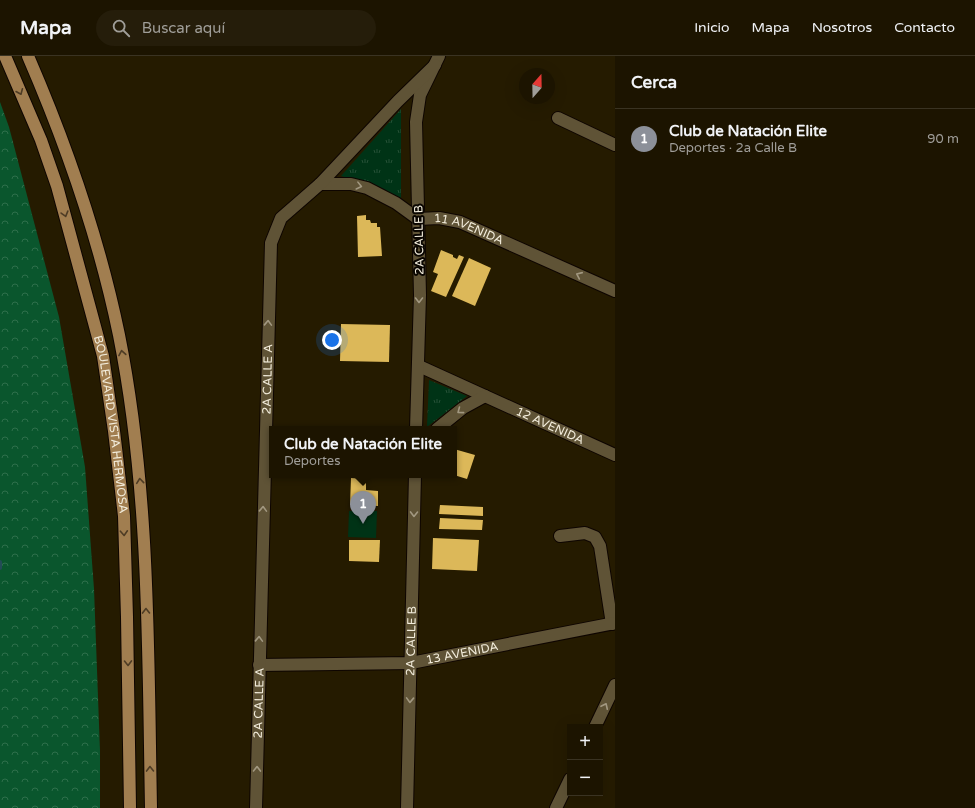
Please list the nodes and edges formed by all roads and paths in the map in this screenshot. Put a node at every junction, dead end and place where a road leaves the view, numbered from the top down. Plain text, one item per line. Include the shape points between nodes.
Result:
1 (5, 56) edge
2 (28, 56) edge
3 (437, 60) edge
4 (558, 118) dead end
5 (615, 145) edge
6 (320, 184) junction
7 (418, 219) junction
8 (615, 291) edge
9 (419, 366) junction
10 (485, 396) junction
11 (416, 426) edge
12 (440, 426) edge
13 (615, 455) edge
14 (415, 478) edge
15 (560, 536) dead end
16 (614, 624) edge
17 (410, 663) junction
18 (259, 665) junction
19 (615, 684) edge
20 (596, 724) edge
21 (567, 785) edge
22 (130, 808) edge
23 (151, 808) edge
24 (256, 808) edge
25 (407, 808) edge
26 (556, 808) edge

1 -> 22 main road, BOULEVARD VISTA HERMOSA via 57,186 103,356 124,516
23 -> 2 main road, BOULEVARD VISTA HERMOSA via 145,543 137,452 125,372 94,232 55,119
3 - 6 street, 2A CALLE A
3 - 7 street, 2A CALLE B via 420,95 416,122
4 - 5 street
6 -> 7 street, 11 AVENIDA via 351,184 367,188 396,203
18 -> 6 street, 2A CALLE A via 271,243 281,218
8 -> 7 street, 11 AVENIDA via 460,222 439,218
7 -> 9 street, 2A CALLE B
9 - 10 street, 12 AVENIDA
9 - 11 street, 2A CALLE B
10 -> 12 street
10 - 13 street, 12 AVENIDA
14 -> 17 street, 2A CALLE B
15 - 16 street via 585,533 595,537 600,546
16 - 17 street, 13 AVENIDA
17 - 18 street, 13 AVENIDA
17 -> 25 street, 2A CALLE B
24 -> 18 street, 2A CALLE A
20 -> 19 street
21 - 26 street

